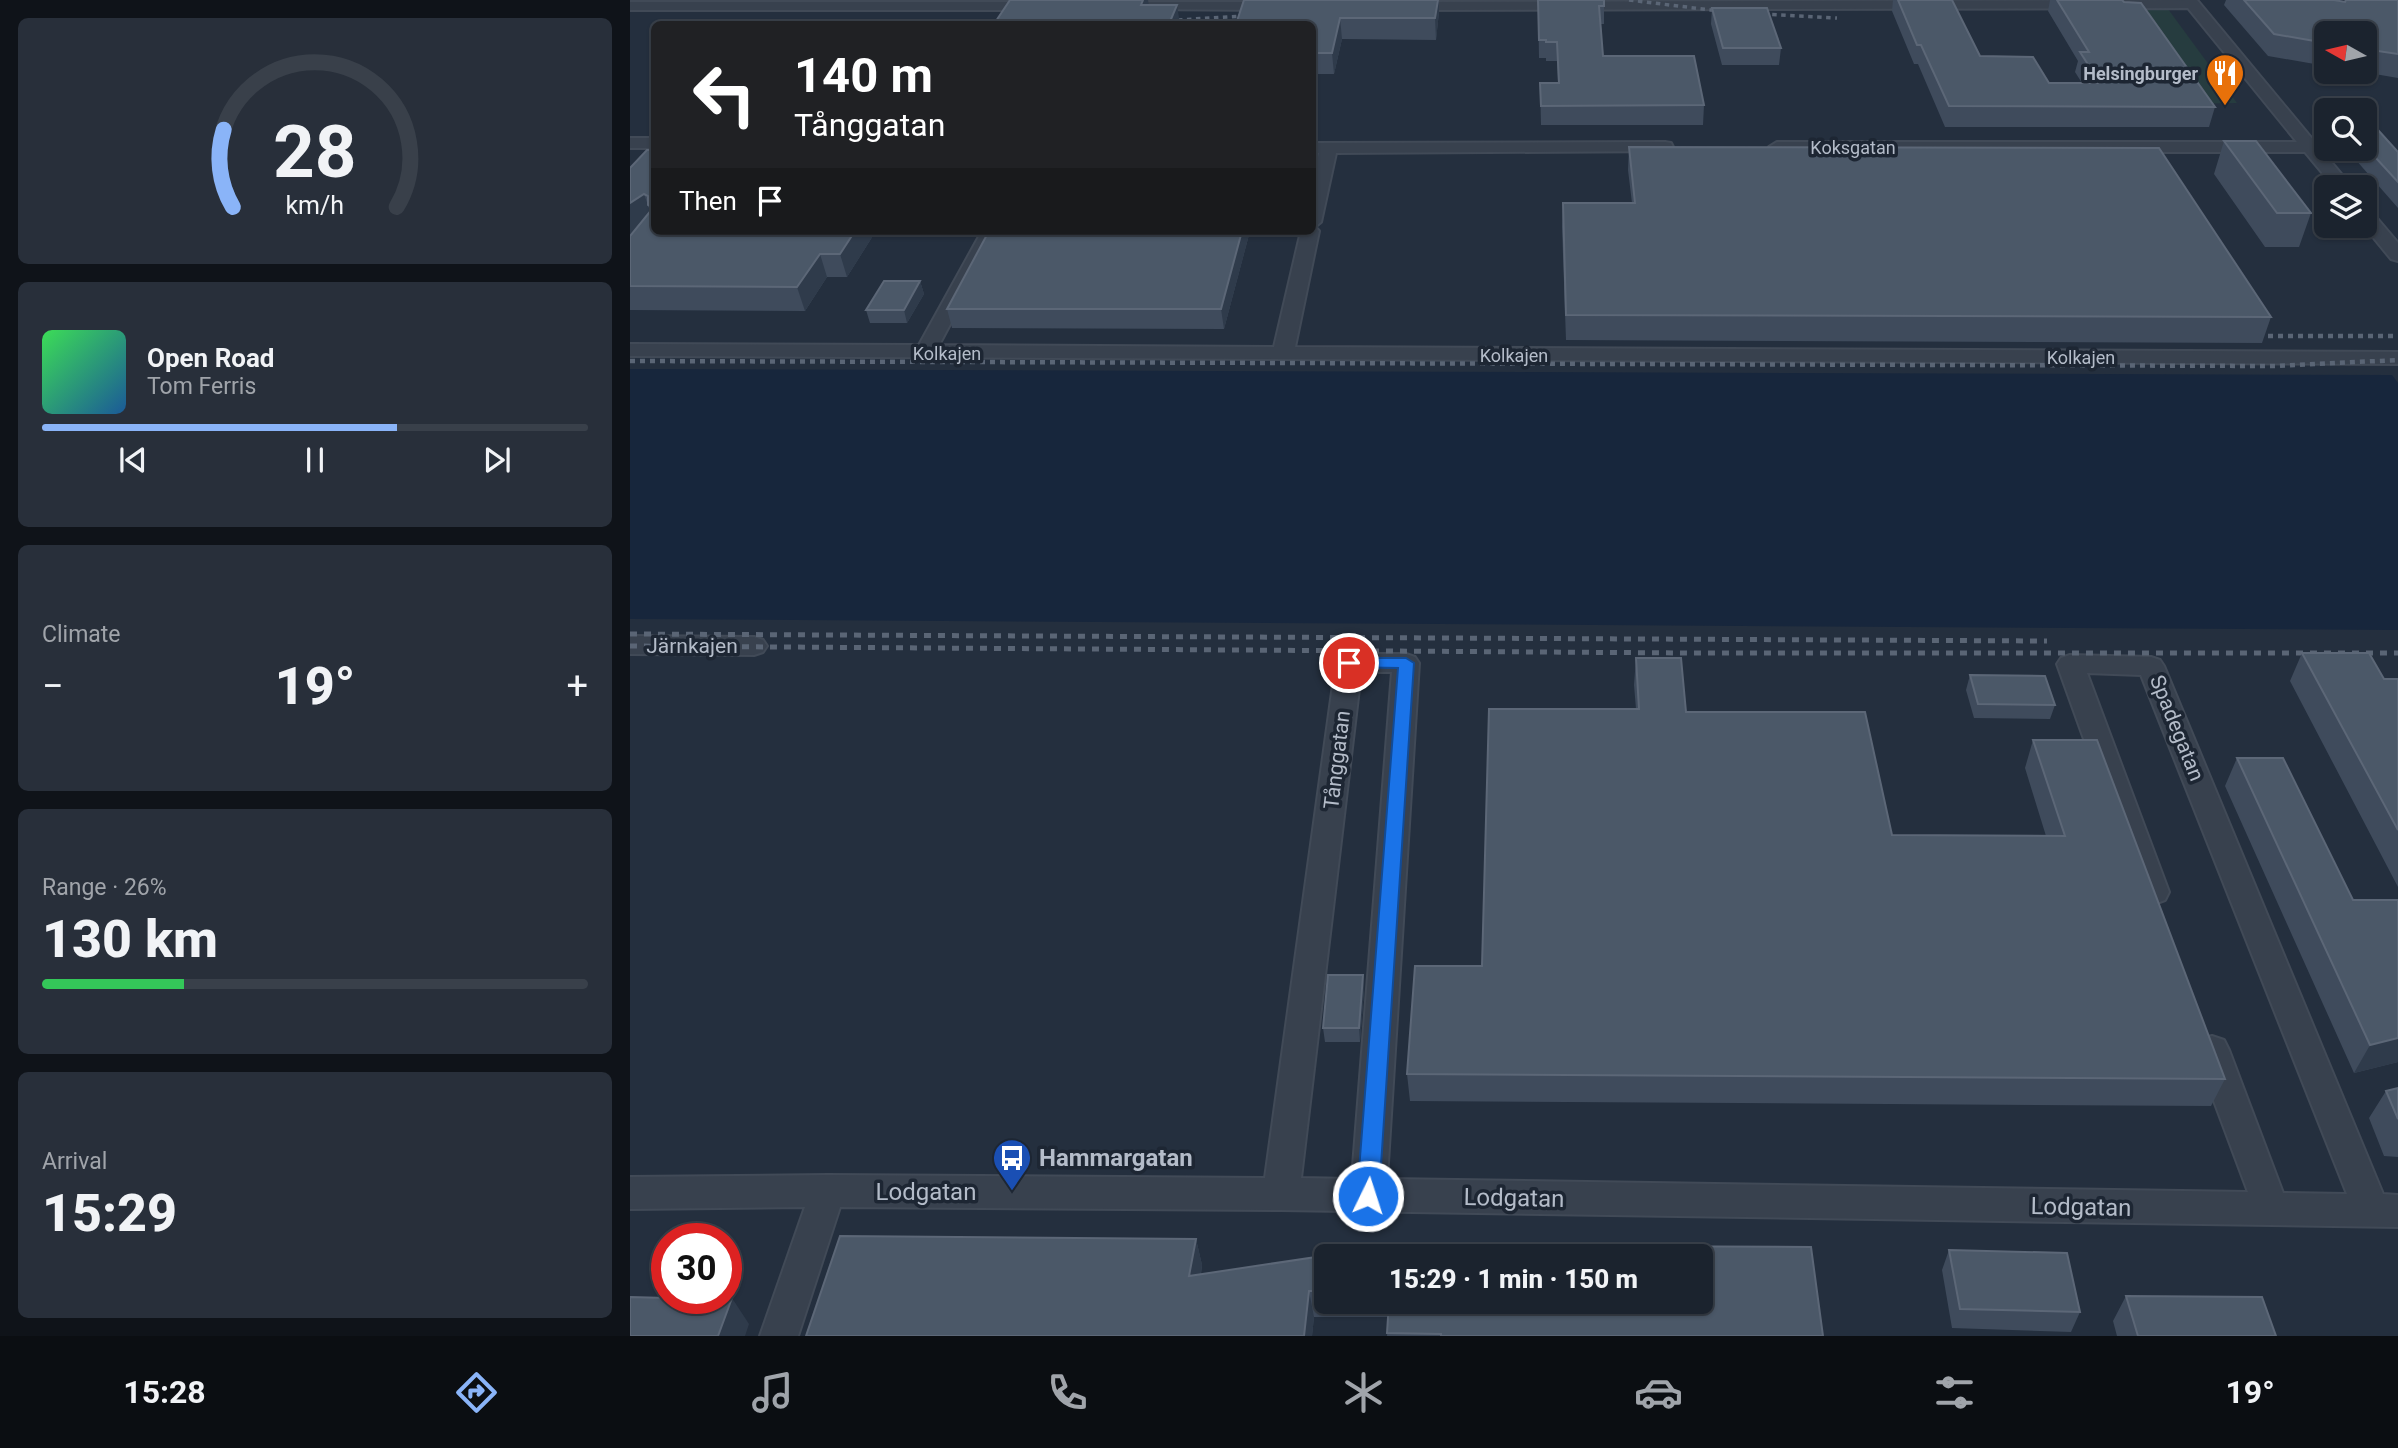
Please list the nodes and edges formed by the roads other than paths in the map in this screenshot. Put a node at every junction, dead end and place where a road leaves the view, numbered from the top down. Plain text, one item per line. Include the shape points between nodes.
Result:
1 (2191, 2) edge
2 (1225, 3) edge
3 (630, 6) edge
4 (1058, 6) edge
5 (1128, 6) edge
6 (1293, 6) edge
7 (1390, 6) edge
8 (1220, 21) edge
9 (630, 143) edge
10 (651, 143) edge
11 (1676, 147) edge
12 (1760, 147) edge
13 (1321, 148) edge
14 (2310, 148) junction
15 (2333, 175) edge
16 (1316, 189) edge
17 (2377, 230) edge
18 (989, 235) edge
19 (1309, 235) edge
20 (2398, 255) edge
21 (630, 350) edge
22 (925, 353) junction
23 (1283, 354) junction
24 (2398, 358) edge
25 (630, 645) edge
26 (754, 646) dead end
27 (2165, 920) edge
28 (2202, 1023) edge
29 (828, 1191) junction
30 (630, 1193) edge
31 (1281, 1194) junction
32 (1368, 1196) junction
33 (2272, 1210) junction
34 (2385, 1211) edge
35 (779, 1336) edge

1 - 7 street
1 - 14 street
2 - 5 street
2 - 6 street
2 - 8 street
3 - 4 street
9 - 10 street
11 - 13 street
12 - 14 street, Koksgatan
13 - 16 street
14 - 15 street
17 - 20 street
18 - 22 street
19 - 23 street
21 - 22 street, Kolkajen
22 - 23 street, Kolkajen
23 - 24 street, Kolkajen
25 - 26 street, Järnkajen
27 - 34 street, Spadegatan via 2070,664 2151,666
28 - 33 street
29 - 30 street, Lodgatan
29 - 31 street, Lodgatan
29 - 35 street
31 - 32 street, Lodgatan
31 - 32 street, Tånggatan via 1349,663 1406,663
32 - 33 street, Lodgatan
33 - 34 street, Lodgatan

